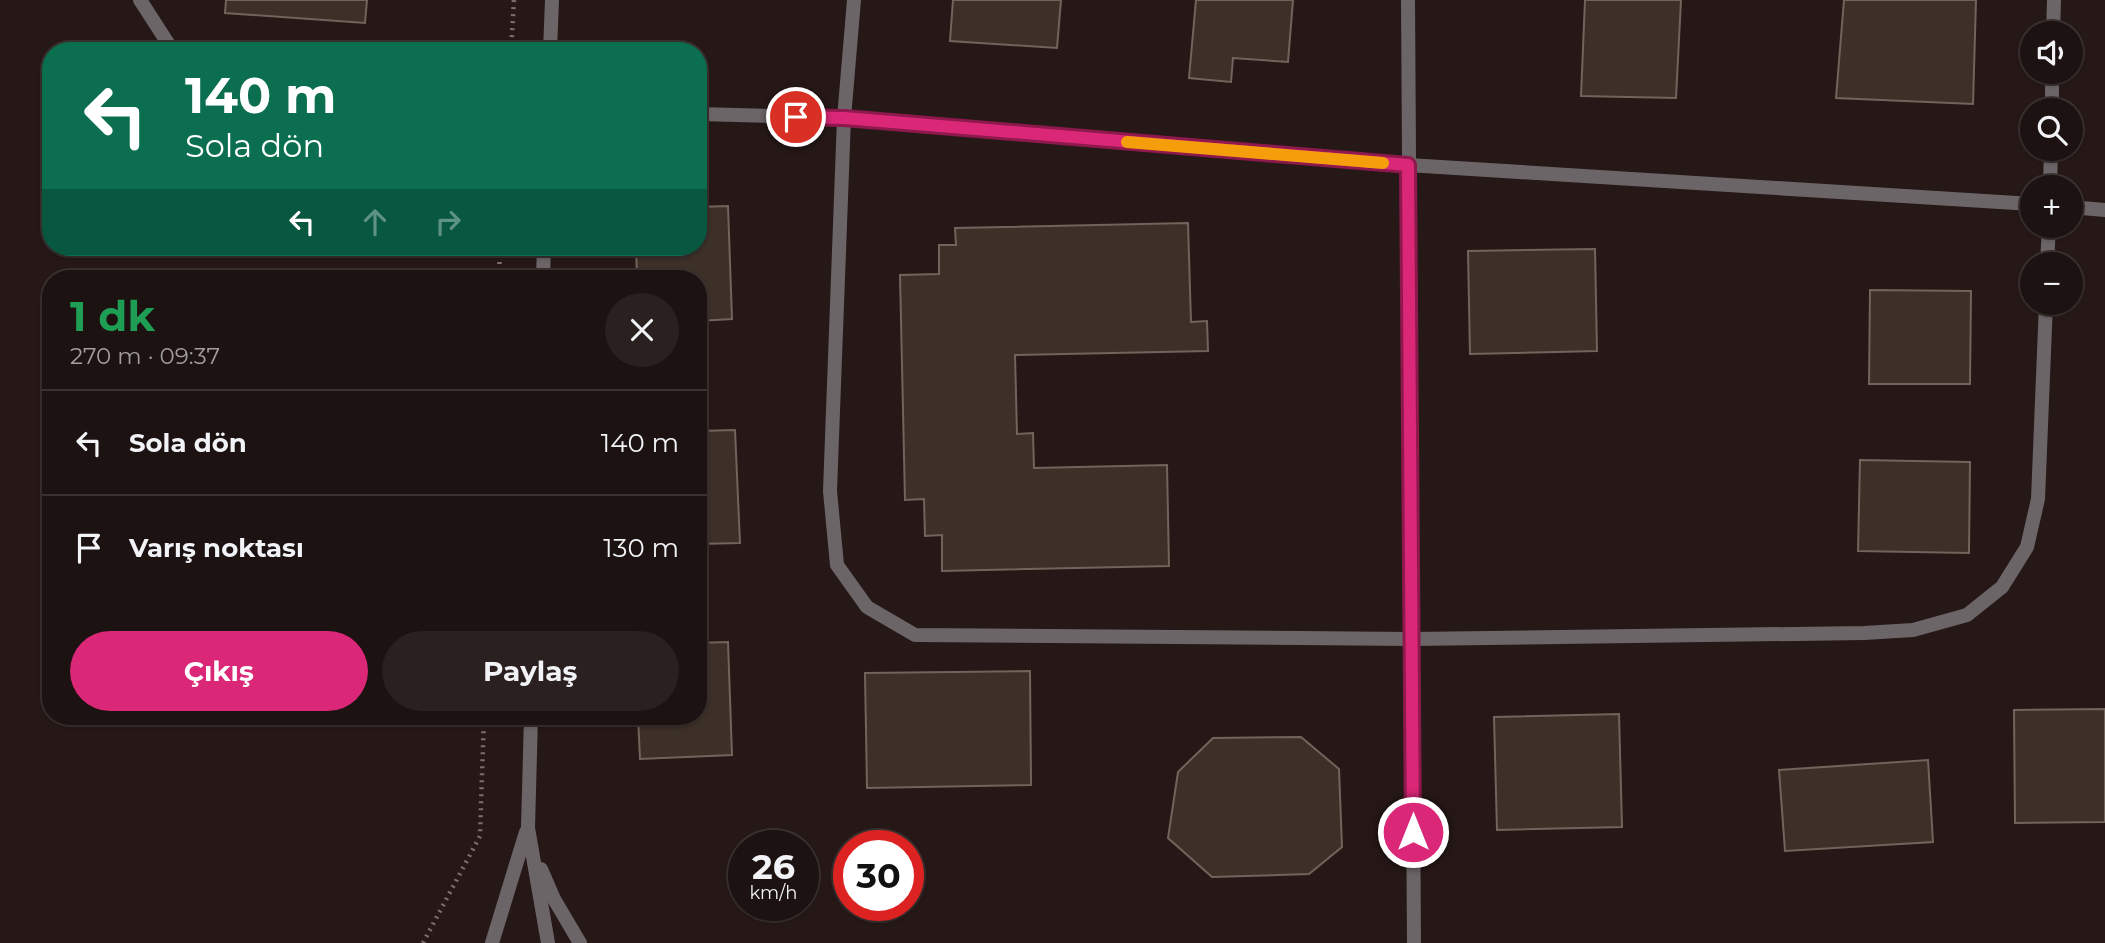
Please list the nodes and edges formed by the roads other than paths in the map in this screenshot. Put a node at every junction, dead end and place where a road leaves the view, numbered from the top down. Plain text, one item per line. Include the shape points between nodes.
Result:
1 (140, 0) edge
2 (552, 0) edge
3 (854, 0) edge
4 (1408, 0) edge
5 (2054, 0) edge
6 (2053, 21) edge
7 (167, 42) edge
8 (550, 42) edge
9 (707, 114) edge
10 (844, 118) junction
11 (1408, 165) junction
12 (2020, 203) edge
13 (2083, 208) edge
14 (2105, 209) edge
15 (2046, 315) edge
16 (1412, 639) junction
17 (531, 725) edge
18 (528, 828) junction
19 (492, 943) edge
20 (548, 943) edge
21 (580, 943) edge
22 (1414, 943) edge

1 - 7 street
2 - 8 street
3 - 10 street
4 - 11 street
5 - 6 street
9 - 10 street
10 - 11 street
10 - 16 street via 830,491 836,565 867,607 915,635
11 - 12 street
11 - 16 street
13 - 14 street
15 - 16 street via 2038,499 2027,547 2002,587 1967,615 1913,630 1864,633
16 - 22 street
17 - 18 street
18 - 19 street
18 - 20 street
18 - 21 street via 554,899

